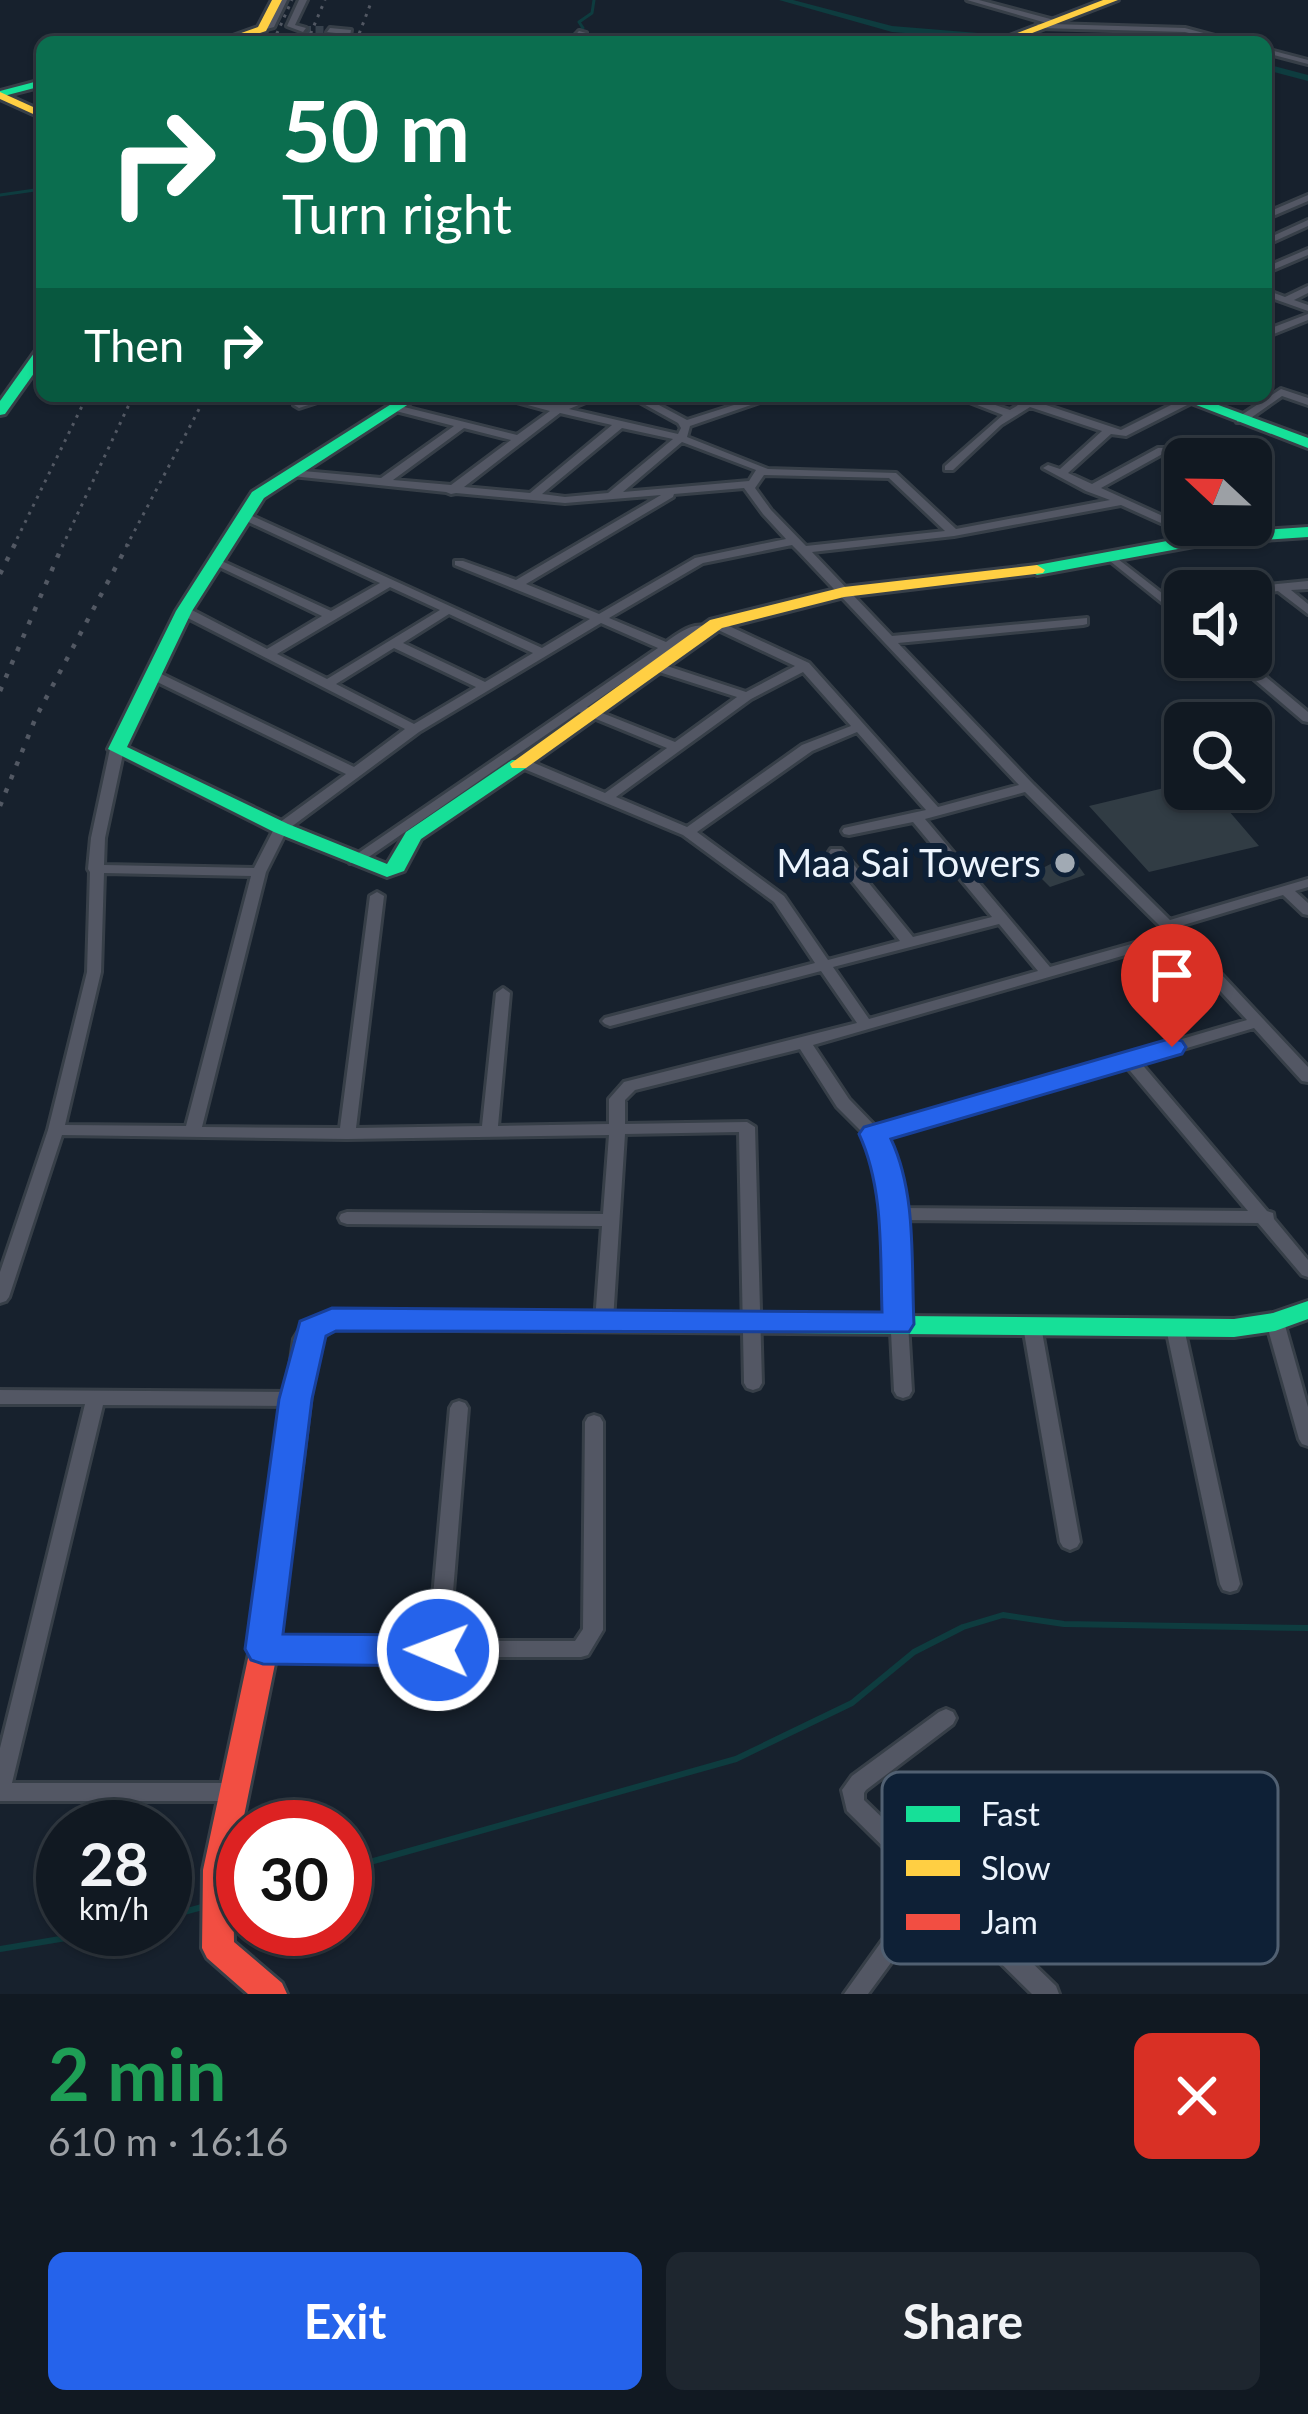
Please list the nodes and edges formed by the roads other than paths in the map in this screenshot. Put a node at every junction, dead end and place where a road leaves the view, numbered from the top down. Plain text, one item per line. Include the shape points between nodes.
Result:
1 (280, 0) edge
2 (303, 0) edge
3 (971, 0) edge
4 (1113, 0) edge
5 (303, 30) dead end
6 (330, 30) dead end
7 (1027, 31) edge
8 (582, 33) dead end
9 (240, 36) edge
10 (347, 36) edge
11 (579, 36) edge
12 (1209, 36) edge
13 (1272, 53) edge
14 (1308, 62) edge
15 (36, 85) edge
16 (0, 94) edge
17 (36, 112) edge
18 (1308, 198) edge
19 (1272, 213) edge
20 (1272, 216) edge
21 (1307, 224) edge
22 (1272, 239) edge
23 (1308, 252) edge
24 (1272, 267) edge
25 (1308, 289) edge
26 (1272, 295) edge
27 (1286, 300) junction
28 (1308, 308) edge
29 (1308, 317) edge
30 (1272, 332) edge
31 (36, 360) edge
32 (1272, 388) edge
33 (1281, 392) junction
34 (1272, 398) edge
35 (310, 402) edge
36 (405, 402) edge
37 (527, 402) edge
38 (578, 402) edge
39 (643, 402) edge
40 (757, 402) edge
41 (977, 402) edge
42 (1178, 402) edge
43 (1194, 402) edge
44 (1266, 402) edge
45 (1308, 402) edge
46 (1028, 403) joint
47 (299, 405) dead end
48 (559, 409) junction
49 (0, 411) edge
50 (1011, 413) junction
51 (1240, 420) junction
52 (462, 424) junction
53 (620, 424) junction
54 (1109, 430) junction
55 (684, 431) junction
56 (519, 439) junction
57 (1308, 443) edge
58 (1162, 450) dead end
59 (950, 468) dead end
60 (764, 472) junction
61 (292, 473) junction
62 (383, 482) junction
63 (750, 484) junction
64 (1090, 489) junction
65 (451, 491) junction
66 (671, 494) junction
67 (609, 498) junction
68 (531, 499) junction
69 (1119, 502) junction
70 (246, 517) junction
71 (1164, 521) edge
72 (1308, 532) edge
73 (954, 533) junction
74 (1272, 534) edge
75 (799, 545) junction
76 (1173, 546) edge
77 (1114, 559) junction
78 (215, 561) junction
79 (460, 563) dead end
80 (389, 583) junction
81 (517, 584) junction
82 (1308, 585) edge
83 (1280, 587) junction
84 (1272, 588) edge
85 (844, 592) junction
86 (1164, 597) edge
87 (448, 610) junction
88 (1308, 610) edge
89 (184, 611) junction
90 (331, 616) junction
91 (597, 617) junction
92 (1083, 621) dead end
93 (711, 627) junction
94 (892, 640) junction
95 (393, 643) junction
96 (269, 652) junction
97 (541, 652) junction
98 (664, 657) junction
99 (805, 666) junction
100 (151, 674) junction
101 (1259, 678) edge
102 (328, 684) junction
103 (485, 687) junction
104 (747, 696) junction
105 (586, 711) junction
106 (1308, 718) edge
107 (859, 728) junction
108 (414, 729) junction
109 (676, 747) junction
110 (117, 749) junction
111 (522, 763) junction
112 (355, 773) junction
113 (1028, 787) junction
114 (609, 796) junction
115 (934, 811) junction
116 (916, 817) junction
117 (280, 828) junction
118 (849, 831) dead end
119 (688, 832) junction
120 (836, 852) dead end
121 (355, 860) junction
122 (95, 868) junction
123 (259, 872) junction
124 (1308, 884) edge
125 (1286, 890) junction
126 (377, 896) dead end
127 (1308, 910) edge
128 (1001, 920) junction
129 (1171, 930) junction
130 (910, 944) junction
131 (823, 966) junction
132 (1045, 970) junction
133 (503, 994) dead end
134 (610, 1021) dead end
135 (1258, 1022) junction
136 (865, 1024) junction
137 (804, 1043) junction
138 (1130, 1060) junction
139 (1308, 1077) edge
140 (56, 1130) junction
141 (617, 1130) junction
142 (489, 1131) junction
143 (194, 1132) junction
144 (347, 1134) junction
145 (874, 1134) junction
146 (893, 1214) junction
147 (1267, 1217) junction
148 (347, 1218) dead end
149 (608, 1220) junction
150 (1308, 1271) edge
151 (0, 1297) edge
152 (1308, 1310) edge
153 (604, 1322) junction
154 (1274, 1322) junction
155 (751, 1323) junction
156 (898, 1324) junction
157 (1032, 1326) junction
158 (1175, 1328) junction
159 (753, 1382) dead end
160 (903, 1391) dead end
161 (0, 1397) edge
162 (96, 1398) junction
163 (296, 1399) junction
164 (459, 1408) dead end
165 (594, 1422) dead end
166 (1308, 1439) edge
167 (1070, 1542) dead end
168 (1230, 1584) dead end
169 (263, 1649) junction
170 (438, 1650) junction
171 (946, 1718) dead end
172 (0, 1791) edge
173 (231, 1792) junction
174 (882, 1829) edge
175 (882, 1957) edge
176 (1017, 1964) edge
177 (271, 1994) edge
178 (855, 1994) edge
179 (1048, 1994) edge

1 - 9 street via 262,29
2 - 5 street via 291,26
3 - 7 street
4 - 7 street
6 - 10 street
7 - 12 street
8 - 11 street
13 - 14 street
15 - 16 street
16 - 17 street
18 - 19 street
20 - 21 street
21 - 22 street
23 - 24 street
25 - 27 street
26 - 27 street
27 - 28 street
29 - 30 street
31 - 49 street
32 - 33 street
33 - 34 street
33 - 45 street
35 - 47 street
36 - 52 street
36 - 61 street
37 - 48 street
38 - 48 street
39 - 55 street
40 - 55 street
41 - 50 street
42 - 54 street via 1132,431
43 - 51 street
44 - 51 street
46 - 50 street
46 - 54 street
48 - 53 street
48 - 56 street
50 - 59 street
51 - 57 street
52 - 56 street
52 - 62 street
53 - 55 street
53 - 68 street
54 - 64 street via 1054,471
55 - 60 street
55 - 67 street
56 - 65 street
58 - 64 street
60 - 63 street
60 - 73 street via 892,475
61 - 62 street
61 - 70 street via 258,495
62 - 65 street
63 - 66 street
63 - 75 street
64 - 69 street
65 - 68 street
66 - 67 street
66 - 81 street
67 - 68 street
69 - 71 street
69 - 73 street
70 - 78 street
70 - 80 street
72 - 74 street
73 - 75 street
75 - 85 street
75 - 91 street via 699,560
76 - 77 street
77 - 85 street
77 - 86 street
78 - 89 street
78 - 90 street
79 - 81 street
80 - 87 street
80 - 90 street
81 - 91 street
82 - 83 street
83 - 84 street
83 - 88 street
85 - 93 street
85 - 94 street
87 - 95 street
87 - 97 street
89 - 96 street
89 - 100 street
90 - 96 street
91 - 97 street
91 - 98 street
92 - 94 street
93 - 98 street
93 - 99 street
94 - 113 street
95 - 102 street
95 - 103 street
96 - 102 street
97 - 103 street
98 - 104 street
98 - 105 street
99 - 104 street
99 - 107 street
100 - 110 street
100 - 112 street
101 - 106 street
102 - 108 street
103 - 108 street
104 - 109 street
105 - 109 street
105 - 111 street
105 - 121 street
107 - 115 street
107 - 119 street via 806,748
108 - 112 street
109 - 114 street
110 - 117 street
110 - 122 street
111 - 114 street
111 - 121 street via 413,836 397,867
112 - 117 street
113 - 115 street
113 - 129 street
114 - 119 street
115 - 116 street
116 - 118 street
116 - 128 street
117 - 121 street
117 - 123 street
119 - 131 street via 779,899
120 - 130 street
122 - 123 street
122 - 140 street via 94,972
123 - 143 street
124 - 125 street
125 - 127 street
125 - 129 street
126 - 144 street
128 - 130 street
128 - 132 street
129 - 132 street
129 - 135 street
130 - 131 street
131 - 134 street
131 - 136 street
132 - 136 street
133 - 142 street
135 - 138 street
135 - 139 street
136 - 137 street
137 - 141 street via 630,1086 617,1099
137 - 145 street
138 - 145 street
138 - 147 street
140 - 143 street
140 - 151 street
141 - 142 street
141 - 149 street
141 - 155 street via 747,1127
142 - 144 street
143 - 144 street
145 - 146 street
146 - 147 street
146 - 156 street
147 - 150 street
148 - 149 street
149 - 153 street
152 - 154 street
153 - 155 street
153 - 163 street via 332,1320 306,1339
154 - 158 street
154 - 166 street
155 - 156 street
155 - 159 street
156 - 157 street
156 - 160 street
157 - 158 street
157 - 167 street
158 - 168 street
161 - 162 street
162 - 163 street
162 - 172 street
163 - 169 street
164 - 170 street
165 - 170 street via 590,1642 567,1651
169 - 170 street
169 - 173 street
171 - 174 street via 859,1783 851,1797
172 - 173 street
173 - 177 street via 218,1870 218,1948
175 - 178 street
176 - 179 street

